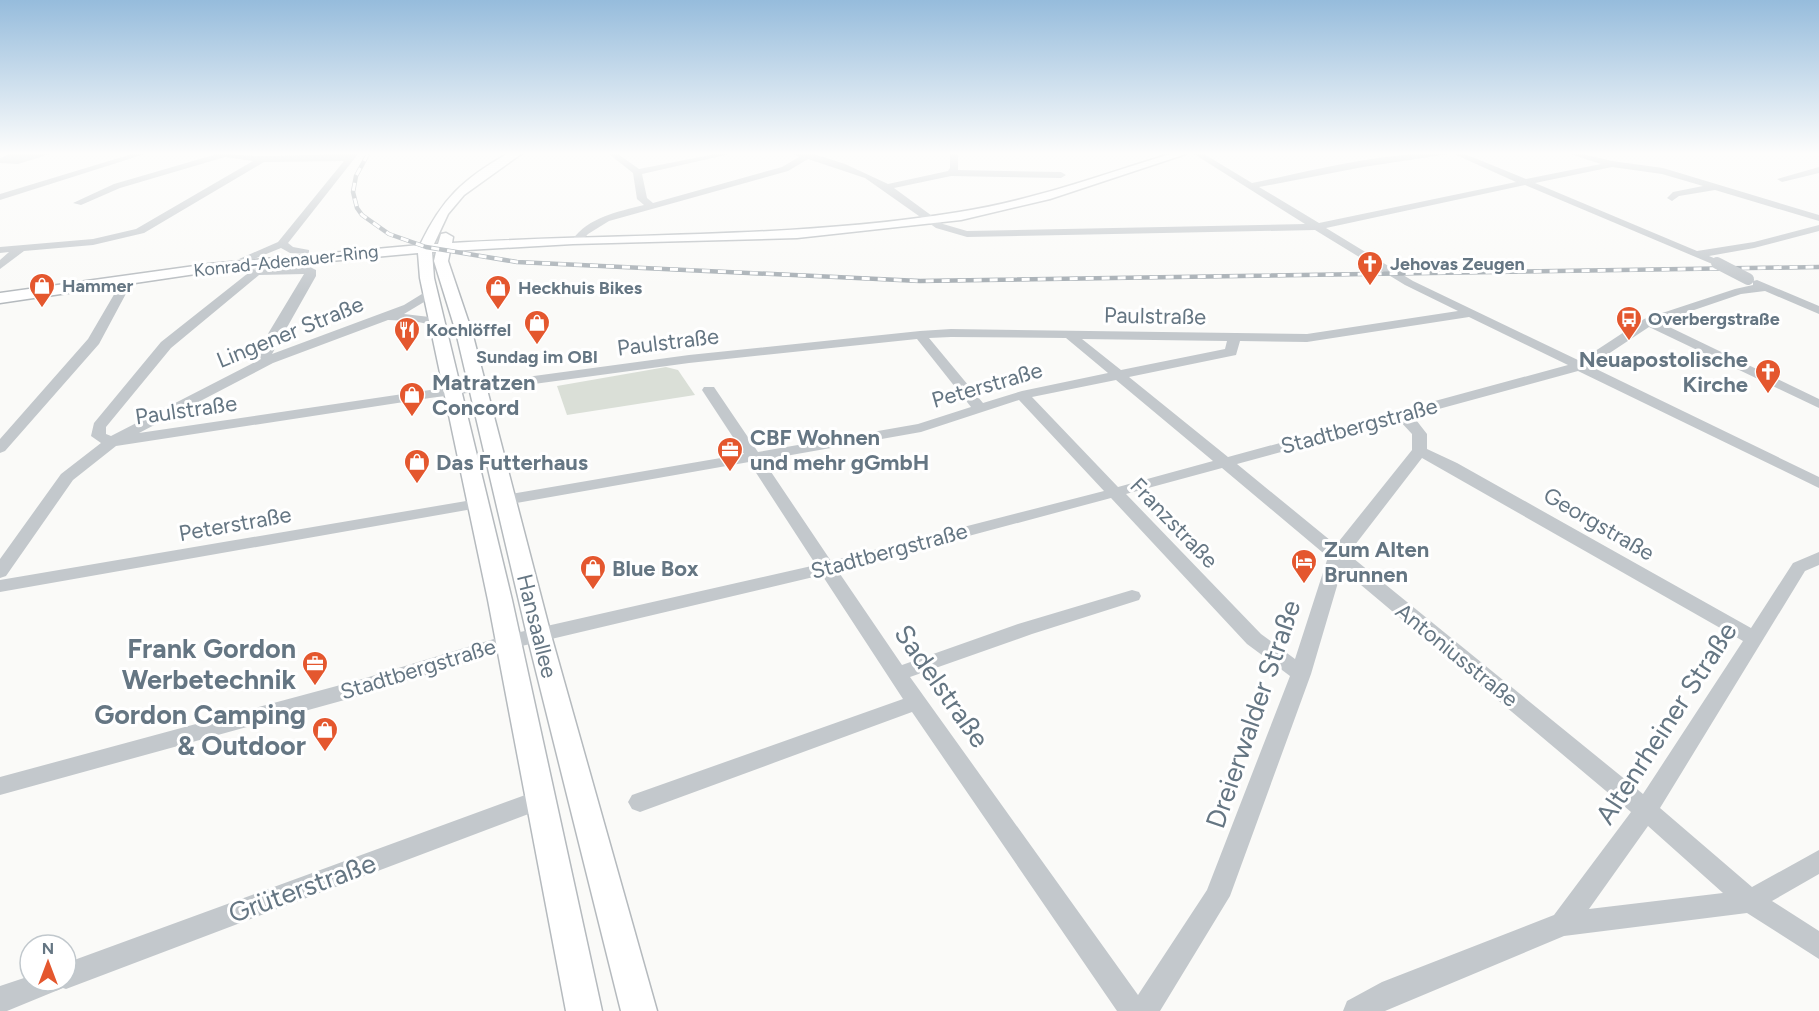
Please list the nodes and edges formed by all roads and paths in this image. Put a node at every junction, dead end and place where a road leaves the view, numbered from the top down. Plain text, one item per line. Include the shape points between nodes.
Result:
1 (84, 201) edge
2 (191, 201) edge
3 (317, 201) edge
4 (453, 201) edge
5 (459, 201) edge
6 (645, 201) edge
7 (664, 201) edge
8 (905, 201) edge
9 (1024, 201) edge
10 (1275, 201) edge
11 (1435, 201) edge
12 (1572, 201) edge
13 (1765, 201) edge
14 (78, 204) dead end
15 (650, 205) junction
16 (1819, 218) edge
17 (930, 220) junction
18 (1316, 226) junction
19 (1819, 228) edge
20 (575, 240) junction
21 (282, 244) junction
22 (444, 244) junction
23 (427, 245) junction
24 (491, 246) junction
25 (21, 248) junction
26 (0, 250) edge
27 (305, 252) junction
28 (1697, 254) junction
29 (245, 259) junction
30 (0, 266) edge
31 (445, 274) junction
32 (1766, 287) junction
33 (123, 288) dead end
34 (0, 292) edge
35 (430, 293) junction
36 (0, 298) edge
37 (1816, 307) edge
38 (1472, 313) junction
39 (384, 318) junction
40 (438, 322) junction
41 (1648, 322) junction
42 (920, 335) junction
43 (1070, 335) junction
44 (1234, 338) junction
45 (268, 360) junction
46 (1581, 366) junction
47 (1119, 376) junction
48 (478, 389) junction
49 (709, 390) dead end
50 (453, 392) junction
51 (1022, 395) junction
52 (1819, 404) edge
53 (980, 408) junction
54 (1401, 415) junction
55 (111, 442) junction
56 (0, 448) edge
57 (1419, 451) junction
58 (754, 458) junction
59 (1226, 462) junction
60 (1819, 483) edge
61 (1113, 493) junction
62 (505, 500) junction
63 (478, 504) junction
64 (1337, 556) junction
65 (1819, 558) edge
66 (827, 567) junction
67 (0, 572) edge
68 (0, 586) edge
69 (1132, 596) dead end
70 (539, 635) junction
71 (1755, 639) junction
72 (507, 642) junction
73 (898, 674) junction
74 (1301, 674) junction
75 (916, 702) junction
76 (0, 786) edge
77 (539, 800) junction
78 (640, 802) dead end
79 (1646, 810) junction
80 (1819, 861) edge
81 (1750, 901) junction
82 (1563, 924) junction
83 (1819, 946) edge
84 (78, 972) edge
85 (19, 993) edge
86 (0, 1000) edge
87 (584, 1011) edge
88 (639, 1011) edge
89 (1133, 1011) edge
90 (1144, 1011) edge
91 (1357, 1011) edge

1 - 14 street
2 - 25 street via 140,231 93,242
3 - 21 street
4 - 23 main road via 442,213
5 - 22 main road
6 - 15 street
7 - 15 street
8 - 17 street
9 - 17 main road, Konrad-Adenauer-Ring
10 - 18 street
11 - 18 street
12 - 28 street
13 - 16 street
15 - 20 street via 605,219
17 - 18 street via 948,231 967,234
17 - 20 main road, Konrad-Adenauer-Ring via 797,234
18 - 38 street via 1409,282
19 - 28 street via 1754,245
20 - 22 main road, Konrad-Adenauer-Ring via 546,237
20 - 24 main road, Konrad-Adenauer-Ring
21 - 27 street via 290,250
21 - 29 street
22 - 23 main road, Konrad-Adenauer-Ring
22 - 24 main road, Konrad-Adenauer-Ring
22 - 31 main road, Hansaallee via 441,258
23 - 27 main road, Konrad-Adenauer-Ring
23 - 35 main road, Hansaallee
23 - 36 main road, Konrad-Adenauer-Ring via 209,268
24 - 31 main road via 460,256
25 - 26 street
25 - 30 street
27 - 29 main road, Konrad-Adenauer-Ring
28 - 32 street, bridge
29 - 34 main road, Konrad-Adenauer-Ring
31 - 48 main road, Hansaallee
32 - 37 street
32 - 41 street, Stadtbergstraße via 1739,291
33 - 56 street via 94,341
35 - 39 street, Lingener Straße
35 - 40 main road, Hansaallee
38 - 44 street via 1306,338
38 - 46 street
39 - 40 street, Lingener Straße via 413,317
39 - 45 street, Lingener Straße
40 - 50 main road, Hansaallee
41 - 46 street, Stadtbergstraße
41 - 52 street
42 - 43 street, Paulstraße
42 - 48 street, Paulstraße via 688,359
42 - 53 street
43 - 44 street, Paulstraße
43 - 47 street, Antoniusstraße
44 - 47 street, Peterstraße via 1231,352
45 - 55 street, Lingener Straße
45 - 55 street via 264,352 310,270 256,272 166,345 99,426 98,436
46 - 54 street, Stadtbergstraße
46 - 60 street
47 - 51 street, Peterstraße
47 - 59 street, Antoniusstraße
48 - 50 street, Paulstraße
48 - 62 main road, Hansaallee
49 - 58 street, Sadelstraße
50 - 55 street, Paulstraße
50 - 63 main road, Hansaallee
51 - 53 street, Peterstraße
51 - 61 street, Franzstraße
53 - 58 street, Peterstraße via 921,428
54 - 57 street via 1420,432 1423,440
54 - 59 street, Stadtbergstraße
55 - 67 street, Lingener Straße via 67,477
57 - 64 street, Dreierwalder Straße
57 - 71 street, Georgstraße via 1461,471
58 - 62 street, Peterstraße
58 - 66 street, Sadelstraße
59 - 61 street, Stadtbergstraße
59 - 64 street, Antoniusstraße
61 - 66 street, Stadtbergstraße
61 - 74 street, Franzstraße via 1254,639
62 - 70 main road, Hansaallee
63 - 68 street, Peterstraße
63 - 72 main road, Hansaallee
64 - 74 street, Dreierwalder Straße
64 - 79 street, Antoniusstraße
65 - 71 street, Altenrheiner Straße via 1799,567
66 - 70 street, Stadtbergstraße
66 - 73 street, Sadelstraße
69 - 73 street
70 - 72 street, Stadtbergstraße
70 - 88 main road, Hansaallee
71 - 79 street, Altenrheiner Straße
72 - 76 street, Stadtbergstraße via 359,688
72 - 77 main road, Hansaallee
73 - 75 street, Sadelstraße
74 - 90 street, Dreierwalder Straße via 1217,896
75 - 78 street
75 - 89 street, Sadelstraße
77 - 84 street, Grüterstraße
77 - 87 main road, Hansaallee
79 - 81 street, Antoniusstraße
79 - 82 street, Altenrheiner Straße
80 - 81 street
81 - 82 street
81 - 83 street, Antoniusstraße
82 - 91 street via 1392,992
85 - 86 street

